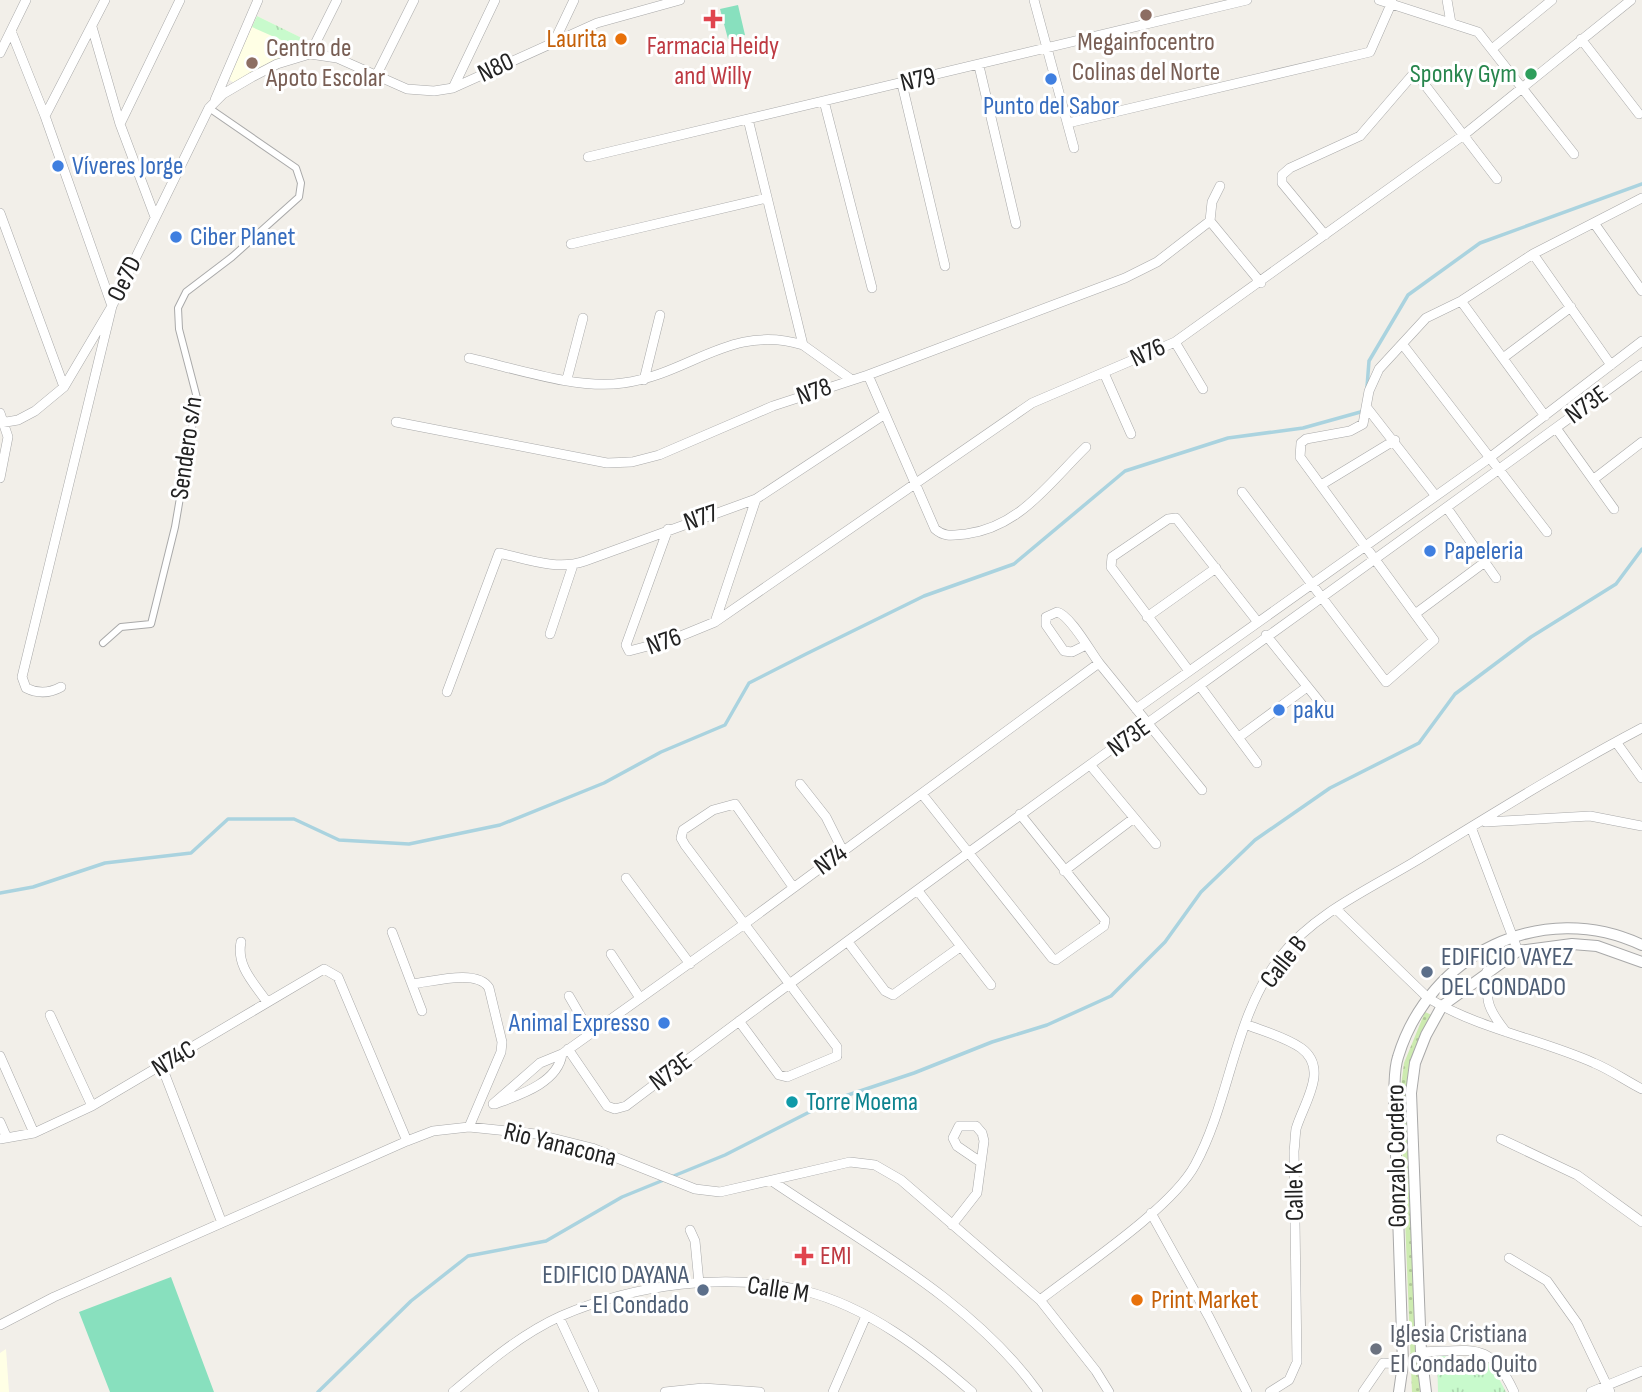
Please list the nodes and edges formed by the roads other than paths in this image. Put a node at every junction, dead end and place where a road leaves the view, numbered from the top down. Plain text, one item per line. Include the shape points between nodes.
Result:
1 (26, 0) edge
2 (105, 0) edge
3 (180, 0) edge
4 (258, 0) edge
5 (337, 0) edge
6 (414, 0) edge
7 (495, 0) edge
8 (574, 0) edge
9 (681, 0) edge
10 (1034, 0) edge
11 (1247, 0) edge
12 (1379, 0) edge
13 (1447, 0) edge
14 (1552, 0) edge
15 (1631, 0) edge
16 (1392, 2) junction
17 (648, 4) edge
18 (1451, 23) junction
19 (92, 27) junction
20 (11, 31) junction
21 (1581, 39) junction
22 (555, 40) junction
23 (1048, 48) junction
24 (1492, 49) junction
25 (0, 53) edge
26 (310, 54) junction
27 (979, 66) junction
28 (377, 74) junction
29 (902, 84) junction
30 (1522, 87) junction
31 (453, 88) junction
32 (824, 101) junction
33 (212, 105) junction
34 (1639, 114) dead end
35 (45, 116) junction
36 (748, 119) junction
37 (1068, 123) junction
38 (120, 124) junction
39 (1465, 134) junction
40 (1074, 148) dead end
41 (1574, 154) dead end
42 (588, 156) dead end
43 (1497, 179) dead end
44 (1220, 186) dead end
45 (767, 198) junction
46 (1642, 198) edge
47 (0, 213) edge
48 (155, 217) junction
49 (1210, 221) junction
50 (1594, 223) junction
51 (1016, 225) dead end
52 (1325, 235) junction
53 (571, 244) dead end
54 (1533, 254) junction
55 (945, 266) dead end
56 (1261, 282) junction
57 (872, 288) dead end
58 (1642, 291) edge
59 (1461, 301) junction
60 (112, 306) junction
61 (1571, 307) junction
62 (660, 316) dead end
63 (583, 318) dead end
64 (1642, 341) edge
65 (1175, 342) junction
66 (803, 345) junction
67 (1403, 345) junction
68 (469, 358) dead end
69 (1503, 358) junction
70 (1611, 365) junction
71 (1642, 365) edge
72 (1104, 373) junction
73 (868, 374) junction
74 (567, 379) junction
75 (644, 380) junction
76 (852, 380) junction
77 (65, 387) junction
78 (1203, 389) dead end
79 (1368, 408) junction
80 (885, 414) junction
81 (1545, 416) junction
82 (1, 419) edge
83 (396, 422) dead end
84 (1556, 428) junction
85 (1131, 434) dead end
86 (1395, 440) junction
87 (1642, 442) edge
88 (1086, 447) dead end
89 (1488, 459) junction
90 (1499, 470) junction
91 (0, 478) edge
92 (1594, 478) junction
93 (917, 484) junction
94 (1321, 485) junction
95 (1242, 492) dead end
96 (1435, 495) junction
97 (757, 499) junction
98 (1447, 508) junction
99 (1614, 509) dead end
100 (668, 530) junction
101 (1547, 532) dead end
102 (1363, 547) junction
103 (1376, 561) junction
104 (1485, 562) junction
105 (573, 565) junction
106 (1216, 568) junction
107 (1496, 578) dead end
108 (1309, 585) junction
109 (1319, 598) junction
110 (1415, 614) junction
111 (1147, 617) junction
112 (1257, 621) junction
113 (715, 622) junction
114 (550, 634) dead end
115 (1266, 635) junction
116 (103, 643) dead end
117 (1086, 645) junction
118 (1099, 663) junction
119 (1189, 671) junction
120 (1200, 686) junction
121 (61, 687) dead end
122 (1307, 687) junction
123 (447, 692) dead end
124 (1136, 709) junction
125 (1327, 711) dead end
126 (1148, 725) junction
127 (1642, 728) edge
128 (1239, 737) junction
129 (1616, 742) junction
130 (1257, 763) dead end
131 (1091, 765) junction
132 (1642, 778) edge
133 (800, 784) dead end
134 (1202, 790) dead end
135 (922, 794) junction
136 (1020, 814) junction
137 (1134, 818) junction
138 (1475, 825) junction
139 (1642, 826) edge
140 (1156, 844) dead end
141 (843, 851) junction
142 (967, 853) junction
143 (1064, 871) junction
144 (626, 878) dead end
145 (793, 887) junction
146 (918, 891) junction
147 (1336, 909) junction
148 (743, 925) junction
149 (392, 932) dead end
150 (1512, 935) junction
151 (240, 942) dead end
152 (848, 942) junction
153 (1642, 944) edge
154 (960, 947) junction
155 (1518, 951) junction
156 (611, 954) dead end
157 (1642, 962) edge
158 (690, 964) junction
159 (1487, 971) junction
160 (412, 984) junction
161 (789, 984) junction
162 (991, 985) dead end
163 (569, 996) dead end
164 (640, 998) junction
165 (1428, 998) junction
166 (267, 1002) junction
167 (1442, 1006) junction
168 (422, 1011) dead end
169 (50, 1014) dead end
170 (739, 1021) junction
171 (1245, 1024) junction
172 (590, 1034) junction
173 (1507, 1034) junction
174 (565, 1052) junction
175 (0, 1056) edge
176 (162, 1067) junction
177 (1642, 1089) edge
178 (493, 1104) junction
179 (92, 1106) junction
180 (477, 1109) junction
181 (0, 1122) edge
182 (469, 1127) junction
183 (34, 1133) junction
184 (3, 1138) edge
185 (1501, 1139) dead end
186 (407, 1141) junction
187 (979, 1161) dead end
188 (772, 1181) junction
189 (1151, 1213) junction
190 (1642, 1222) edge
191 (222, 1223) junction
192 (951, 1226) junction
193 (690, 1230) dead end
194 (1509, 1258) dead end
195 (699, 1283) junction
196 (1040, 1300) junction
197 (866, 1316) junction
198 (559, 1317) junction
199 (0, 1325) edge
200 (1421, 1352) junction
201 (1402, 1364) junction
202 (1642, 1371) edge
203 (1609, 1389) edge
204 (453, 1392) edge
205 (594, 1392) edge
206 (665, 1392) edge
207 (760, 1392) edge
208 (833, 1392) edge
209 (972, 1392) edge
210 (1038, 1392) edge
211 (1109, 1392) edge
212 (1247, 1392) edge
213 (1270, 1392) edge
214 (1363, 1392) edge
215 (1399, 1392) edge
216 (1426, 1392) edge
217 (1514, 1392) edge
218 (1591, 1392) edge

1 - 20 street
2 - 19 street
3 - 38 street
4 - 33 street, Oe7D
5 - 26 street
6 - 28 street
7 - 31 street
8 - 22 street
9 - 17 street, N80
10 - 23 street
11 - 23 street, N79
12 - 16 street
13 - 18 street
14 - 24 street
15 - 21 street, N76
16 - 18 street
16 - 37 street via 1370,52
17 - 22 street, N80
18 - 24 street via 1478,32
19 - 35 street
19 - 38 street
20 - 25 street
20 - 35 street
21 - 30 street, N76
21 - 34 street
22 - 31 street, N80
23 - 27 street, N79
23 - 37 street
24 - 30 street
26 - 28 street, N80 via 337,58
26 - 33 street via 277,65
27 - 29 street, N79
27 - 51 street
28 - 31 street, N80 via 421,92
29 - 32 street, N79
29 - 55 street
30 - 39 street, N76
30 - 41 street
32 - 36 street, N79
32 - 57 street
33 - 48 street, Oe7D
33 - 116 street, Sendero s/n via 296,168 299,197 186,292 178,308 197,398 176,527 151,624 121,627
35 - 60 street
36 - 42 street, N79
36 - 45 street
37 - 40 street
38 - 48 street
39 - 43 street
39 - 52 street, N76
39 - 52 street via 1415,72 1360,136 1282,175 1282,183
44 - 49 street
45 - 53 street
45 - 66 street
46 - 50 street
47 - 77 street
48 - 60 street, Oe7D
49 - 56 street
49 - 73 street, N78 via 1143,270
50 - 54 street
50 - 58 street
52 - 56 street, N76
54 - 59 street
54 - 61 street
56 - 65 street, N76
59 - 67 street via 1426,318
59 - 69 street
60 - 77 street, Oe7D
60 - 121 street via 22,677 26,688 33,691
61 - 69 street
61 - 70 street
62 - 75 street
63 - 74 street
64 - 70 street, N73E
65 - 72 street, N76
65 - 78 street
66 - 75 street via 769,337 740,341
66 - 76 street
67 - 79 street via 1379,369 1369,391
67 - 89 street
68 - 74 street
69 - 81 street
70 - 81 street, N73E
71 - 84 street, N73E
72 - 85 street
72 - 93 street, N76 via 1032,403
73 - 76 street, N78
73 - 80 street
74 - 75 street via 597,384
76 - 83 street, N78 via 773,406 659,455 632,461 607,463
77 - 82 street, Oe7D via 18,420
79 - 86 street
79 - 94 street via 1360,427 1306,439 1298,452
80 - 93 street
80 - 97 street, N77
81 - 89 street, N73E
82 - 91 street via 8,445
84 - 90 street, N73E
84 - 92 street
86 - 94 street
86 - 96 street
87 - 92 street
88 - 93 street via 1010,521 979,532 939,533
89 - 90 street
89 - 96 street, N73E
90 - 98 street, N73E
90 - 101 street
92 - 99 street
93 - 113 street, N76
94 - 102 street
95 - 108 street
96 - 102 street, N73E
97 - 100 street, N77
97 - 113 street
98 - 103 street, N73E
98 - 104 street
100 - 105 street, N77
100 - 113 street, N76 via 627,650 634,652
102 - 103 street
102 - 108 street, N73E
103 - 109 street, N73E
103 - 110 street
104 - 107 street
104 - 110 street
105 - 114 street
105 - 123 street, N77 via 499,553
106 - 111 street
106 - 111 street via 1179,520 1168,519 1112,557 1111,567
106 - 112 street
108 - 109 street
108 - 112 street, N73E
109 - 110 street via 1386,682 1434,640
109 - 115 street, N73E
111 - 119 street
112 - 119 street, N73E
115 - 120 street, N73E
115 - 122 street
117 - 117 street via 1064,651 1046,625 1046,617 1061,612
117 - 118 street
118 - 124 street
118 - 135 street, N74
119 - 124 street, N73E
120 - 126 street, N73E
120 - 128 street
122 - 125 street
122 - 128 street
124 - 126 street
126 - 131 street, N73E
126 - 134 street
127 - 129 street, Calle B
128 - 130 street
129 - 132 street
129 - 138 street, Calle B
131 - 136 street, N73E
131 - 137 street
133 - 141 street
135 - 141 street, N74
135 - 142 street
136 - 142 street, N73E
136 - 143 street
137 - 140 street
137 - 143 street
138 - 139 street via 1590,816
138 - 147 street, Calle B
138 - 150 street
141 - 145 street, N74
142 - 143 street via 1052,958 1059,959 1104,926 1105,920
142 - 146 street, N73E
144 - 158 street
145 - 148 street, N74
145 - 148 street via 735,804 713,810 683,830 685,845
146 - 152 street, N73E
146 - 154 street
147 - 165 street
147 - 171 street, Calle B via 1282,956 1266,978
148 - 158 street, N74
148 - 161 street
149 - 160 street
150 - 153 street, Gonzalo Cordero via 1570,927 1598,929
150 - 155 street
150 - 165 street, Gonzalo Cordero via 1476,955
151 - 166 street via 241,965
152 - 154 street via 885,991 897,994
152 - 161 street, N73E
154 - 162 street
155 - 157 street, Gonzalo Cordero via 1572,944 1597,946
155 - 159 street, Gonzalo Cordero
156 - 164 street
158 - 164 street, N74
159 - 167 street, Gonzalo Cordero
159 - 173 street via 1486,1000
160 - 168 street
160 - 180 street via 476,978 486,982 502,1042
161 - 170 street, N73E
161 - 170 street via 838,1053 835,1058 779,1075
163 - 172 street
164 - 172 street, N74
165 - 167 street
165 - 201 street, Gonzalo Cordero via 1397,1059 1394,1094
166 - 176 street, N74C
166 - 186 street, N74C via 319,970 328,969 338,977
167 - 173 street
167 - 200 street, Gonzalo Cordero via 1415,1063 1411,1093
169 - 179 street
170 - 174 street, N73E via 626,1106 615,1109 607,1106
171 - 189 street, Calle B via 1206,1143 1184,1183
171 - 213 street, Calle K via 1299,1047 1308,1055 1314,1072 1294,1151 1297,1362 1289,1380
172 - 174 street, N74
173 - 177 street via 1594,1063
174 - 178 street via 532,1069
174 - 178 street via 545,1080
175 - 183 street
176 - 179 street, N74C
176 - 191 street
178 - 180 street
179 - 183 street, N74C
180 - 182 street
181 - 184 street
182 - 186 street, Rio Yanacona via 433,1131
182 - 188 street, Rio Yanacona via 536,1134 610,1155 703,1191 729,1192
183 - 184 street, N74C
185 - 190 street via 1577,1175
186 - 191 street, Rio Yanacona
187 - 192 street via 982,1171 977,1193
188 - 192 street, Rio Yanacona via 841,1163 865,1162 901,1180
188 - 210 street via 980,1326 1021,1367
189 - 196 street, Calle B
189 - 212 street
191 - 199 street, Rio Yanacona
192 - 196 street, Rio Yanacona
193 - 195 street
194 - 203 street via 1547,1281 1577,1323
195 - 197 street, Calle M via 757,1284 805,1292
195 - 198 street, Calle M via 607,1299
196 - 211 street, Rio Yanacona
197 - 208 street
197 - 209 street, Calle M via 923,1351
198 - 204 street, Calle M via 496,1356
198 - 205 street
200 - 216 street, Gonzalo Cordero
200 - 217 street via 1490,1356 1501,1363
201 - 214 street via 1383,1363
201 - 215 street, Gonzalo Cordero
202 - 203 street
203 - 218 street
206 - 207 street via 703,1388

